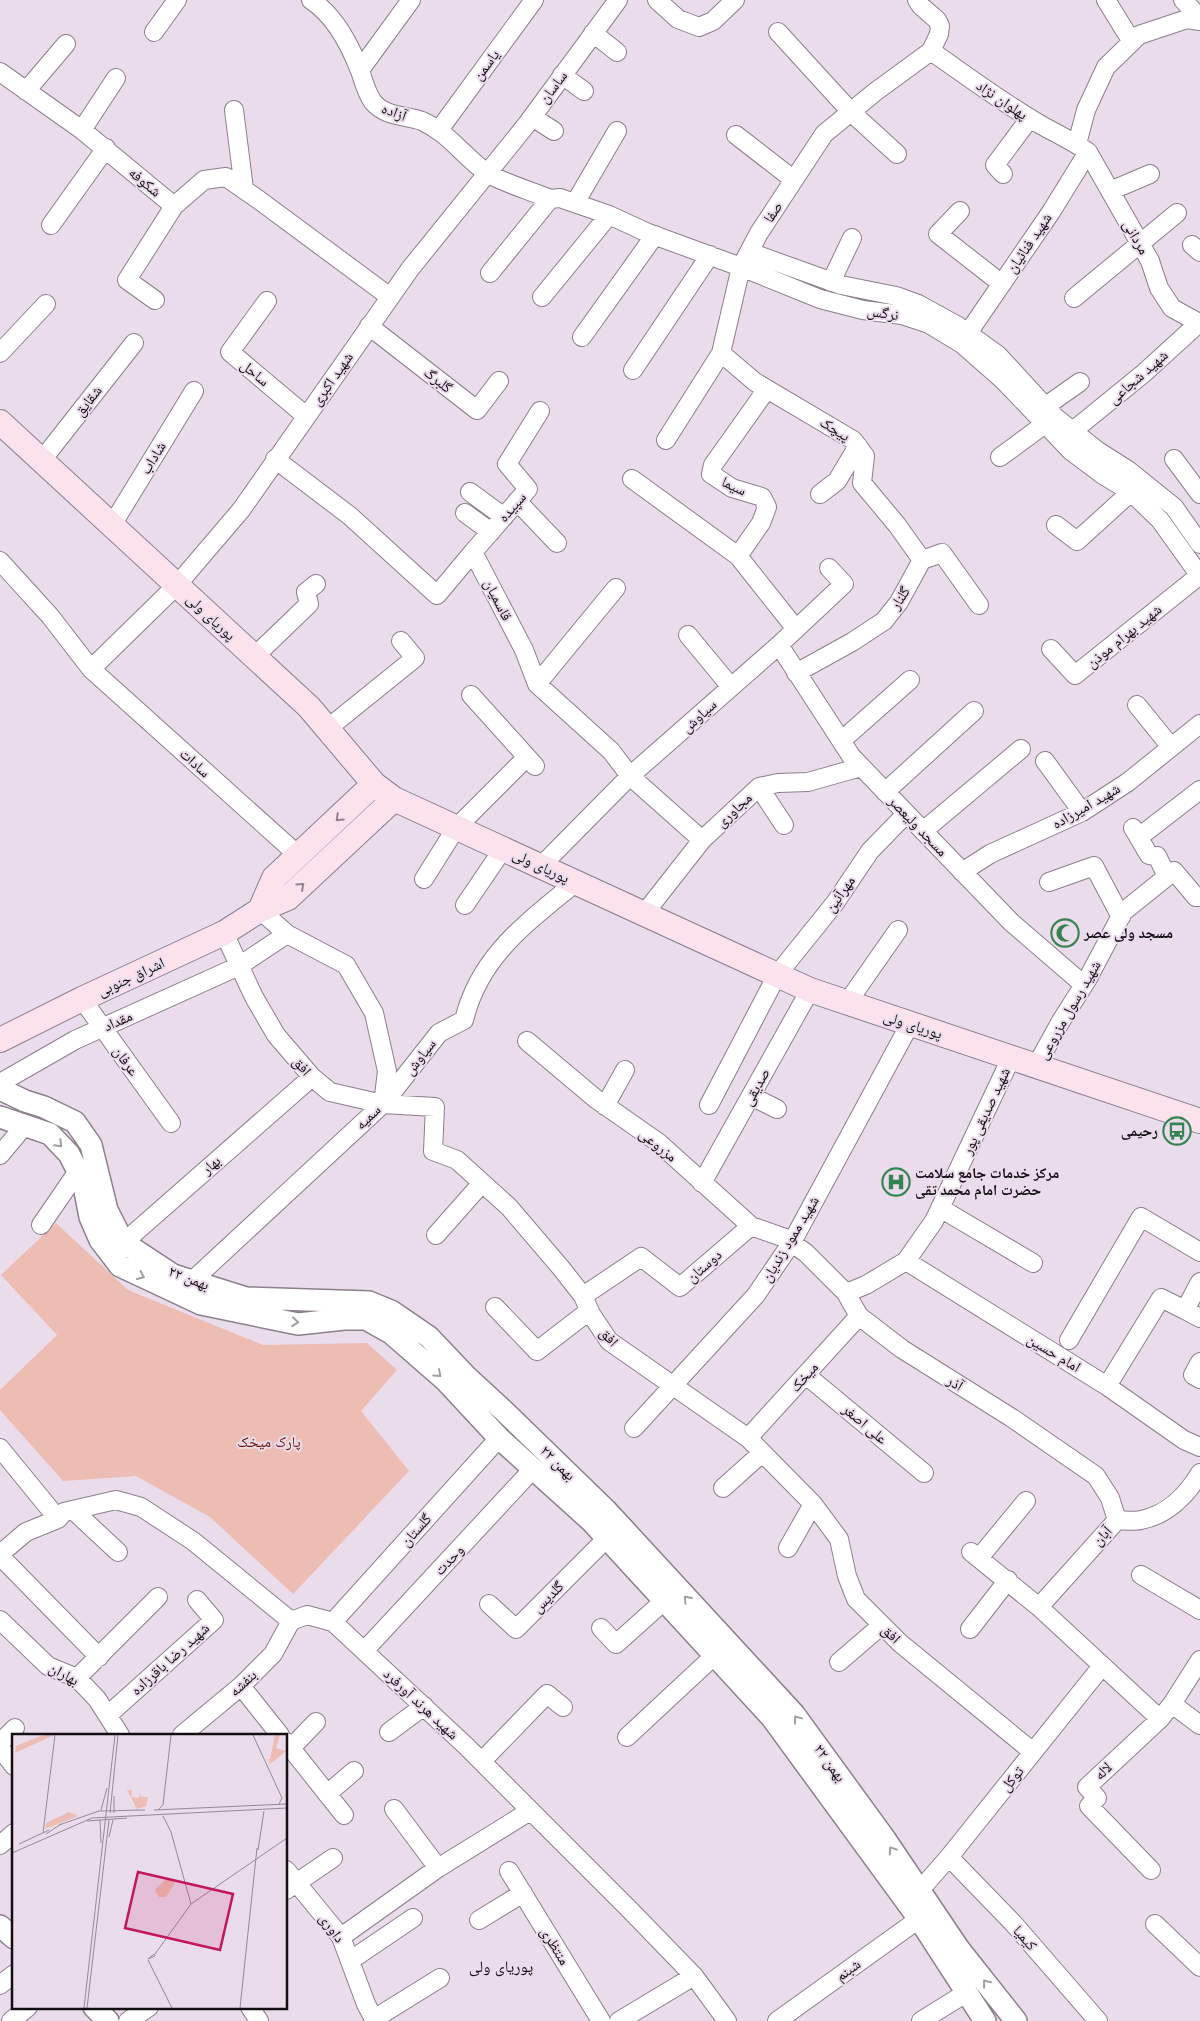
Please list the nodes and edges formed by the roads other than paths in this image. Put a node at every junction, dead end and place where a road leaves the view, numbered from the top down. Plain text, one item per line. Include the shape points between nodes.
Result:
1 (177, 0) edge
2 (311, 0) edge
3 (411, 0) edge
4 (534, 0) edge
5 (618, 0) edge
6 (657, 0) edge
7 (735, 0) edge
8 (917, 0) edge
9 (1106, 0) edge
10 (1183, 0) edge
11 (1200, 19) edge
12 (154, 32) dead end
13 (778, 32) dead end
14 (593, 33) junction
15 (1132, 42) junction
16 (66, 44) dead end
17 (931, 50) junction
18 (617, 52) dead end
19 (360, 70) junction
20 (562, 75) junction
21 (2, 78) edge
22 (116, 78) dead end
23 (26, 91) junction
24 (584, 91) dead end
25 (234, 110) dead end
26 (851, 112) junction
27 (532, 116) junction
28 (1030, 118) junction
29 (82, 130) junction
30 (439, 130) junction
31 (616, 130) dead end
32 (554, 131) dead end
33 (736, 135) dead end
34 (106, 148) junction
35 (1082, 148) junction
36 (897, 154) dead end
37 (488, 174) junction
38 (1003, 174) dead end
39 (1150, 174) dead end
40 (794, 180) junction
41 (244, 189) junction
42 (1110, 191) junction
43 (550, 199) junction
44 (575, 203) junction
45 (174, 206) junction
46 (960, 211) dead end
47 (1177, 213) dead end
48 (609, 215) junction
49 (50, 225) dead end
50 (655, 235) junction
51 (852, 238) dead end
52 (1140, 244) junction
53 (710, 255) junction
54 (745, 259) junction
55 (490, 273) dead end
56 (831, 282) junction
57 (1002, 284) junction
58 (390, 296) junction
59 (542, 297) dead end
60 (1074, 298) dead end
61 (155, 300) dead end
62 (267, 301) dead end
63 (46, 304) dead end
64 (1199, 322) edge
65 (369, 326) junction
66 (968, 333) junction
67 (582, 337) dead end
68 (134, 343) dead end
69 (0, 353) edge
70 (721, 353) junction
71 (633, 370) dead end
72 (499, 381) dead end
73 (1080, 382) dead end
74 (768, 389) junction
75 (194, 391) dead end
76 (1046, 406) junction
77 (540, 411) dead end
78 (306, 416) junction
79 (0, 422) edge
80 (1045, 424) junction
81 (1074, 430) junction
82 (666, 440) dead end
83 (858, 446) junction
84 (1000, 457) dead end
85 (1174, 459) dead end
86 (42, 460) junction
87 (275, 460) junction
88 (632, 479) dead end
89 (470, 492) dead end
90 (1131, 492) junction
91 (820, 494) dead end
92 (1200, 494) edge
93 (517, 501) junction
94 (465, 513) dead end
95 (504, 517) junction
96 (112, 525) junction
97 (1056, 525) dead end
98 (491, 532) junction
99 (1198, 537) edge
100 (557, 543) dead end
101 (473, 552) junction
102 (738, 556) junction
103 (922, 560) junction
104 (0, 561) edge
105 (829, 568) dead end
106 (1200, 576) edge
107 (316, 584) dead end
108 (177, 586) junction
109 (616, 588) dead end
110 (979, 605) dead end
111 (796, 629) junction
112 (688, 635) dead end
113 (401, 641) dead end
114 (779, 645) junction
115 (1051, 649) dead end
116 (254, 657) junction
117 (91, 669) junction
118 (796, 673) junction
119 (910, 680) dead end
120 (537, 684) junction
121 (731, 687) junction
122 (470, 695) dead end
123 (1137, 705) dead end
124 (974, 711) dead end
125 (1200, 724) edge
126 (327, 730) junction
127 (841, 741) junction
128 (1171, 748) junction
129 (1021, 749) dead end
130 (1045, 761) dead end
131 (861, 766) junction
132 (630, 776) junction
133 (374, 784) junction
134 (759, 787) junction
135 (1200, 790) edge
136 (885, 792) junction
137 (394, 799) junction
138 (1082, 812) junction
139 (906, 814) junction
140 (784, 825) dead end
141 (456, 828) junction
142 (923, 831) junction
143 (702, 840) junction
144 (502, 849) junction
145 (299, 856) junction
146 (541, 866) junction
147 (962, 872) junction
148 (1167, 876) junction
149 (424, 879) dead end
150 (576, 882) junction
151 (1048, 882) dead end
152 (1200, 897) edge
153 (465, 905) dead end
154 (260, 910) junction
155 (644, 914) junction
156 (1121, 917) junction
157 (898, 930) dead end
158 (224, 933) junction
159 (286, 934) junction
160 (239, 966) junction
161 (777, 975) junction
162 (1084, 985) junction
163 (810, 990) junction
164 (82, 999) junction
165 (847, 1003) junction
166 (910, 1024) junction
167 (102, 1028) junction
168 (0, 1040) edge
169 (527, 1041) dead end
170 (1011, 1058) junction
171 (1036, 1066) junction
172 (625, 1070) dead end
173 (312, 1078) junction
174 (0, 1083) edge
175 (0, 1089) edge
176 (751, 1096) junction
177 (383, 1104) junction
178 (709, 1105) dead end
179 (605, 1106) junction
180 (777, 1109) dead end
181 (0, 1117) edge
182 (1200, 1121) edge
183 (171, 1123) dead end
184 (25, 1126) junction
185 (0, 1155) edge
186 (78, 1171) junction
187 (482, 1183) junction
188 (702, 1183) junction
189 (940, 1208) junction
190 (41, 1225) dead end
191 (751, 1226) junction
192 (436, 1235) dead end
193 (792, 1242) junction
194 (117, 1248) junction
195 (1200, 1252) edge
196 (906, 1261) junction
197 (1033, 1263) dead end
198 (192, 1281) junction
199 (1200, 1282) edge
200 (846, 1292) junction
201 (586, 1304) junction
202 (495, 1307) dead end
203 (1192, 1314) edge
204 (859, 1316) junction
205 (1069, 1340) dead end
206 (1200, 1362) edge
207 (806, 1375) junction
208 (1200, 1379) edge
209 (672, 1386) junction
210 (1107, 1386) junction
211 (634, 1428) dead end
212 (499, 1438) junction
213 (748, 1438) junction
214 (1200, 1447) edge
215 (0, 1448) edge
216 (762, 1452) junction
217 (533, 1469) junction
218 (924, 1473) dead end
219 (1200, 1473) edge
220 (723, 1488) dead end
221 (1026, 1501) dead end
222 (813, 1504) junction
223 (66, 1514) junction
224 (1117, 1520) junction
225 (607, 1538) junction
226 (788, 1548) dead end
227 (118, 1552) dead end
228 (0, 1555) edge
229 (1141, 1575) dead end
230 (1008, 1580) junction
231 (158, 1597) dead end
232 (197, 1600) dead end
233 (664, 1601) junction
234 (489, 1604) dead end
235 (1039, 1607) junction
236 (1200, 1610) edge
237 (0, 1620) edge
238 (291, 1621) junction
239 (333, 1622) junction
240 (882, 1625) junction
241 (601, 1628) dead end
242 (970, 1629) dead end
243 (364, 1651) junction
244 (714, 1656) junction
245 (99, 1657) junction
246 (1200, 1660) edge
247 (839, 1662) dead end
248 (1102, 1666) junction
249 (77, 1678) junction
250 (241, 1686) junction
251 (1172, 1704) junction
252 (424, 1706) junction
253 (563, 1707) dead end
254 (108, 1715) junction
255 (1160, 1719) junction
256 (316, 1722) dead end
257 (1200, 1725) edge
258 (15, 1728) dead end
259 (388, 1732) dead end
260 (119, 1734) edge
261 (183, 1734) edge
262 (280, 1734) edge
263 (626, 1737) dead end
264 (288, 1741) edge
265 (0, 1743) edge
266 (288, 1745) edge
267 (0, 1748) edge
268 (1033, 1752) junction
269 (482, 1761) junction
270 (12, 1763) edge
271 (354, 1771) dead end
272 (327, 1794) junction
273 (394, 1808) dead end
274 (530, 1811) junction
275 (344, 1815) dead end
276 (12, 1835) edge
277 (0, 1845) edge
278 (949, 1857) junction
279 (333, 1858) dead end
280 (438, 1868) junction
281 (1151, 1870) dead end
282 (509, 1871) dead end
283 (290, 1880) edge
284 (920, 1890) junction
285 (523, 1893) junction
286 (413, 1918) dead end
287 (919, 1919) junction
288 (479, 1920) dead end
289 (1155, 1924) dead end
290 (341, 1937) junction
291 (351, 1960) junction
292 (1200, 1967) edge
293 (12, 1976) edge
294 (694, 1976) junction
295 (440, 1978) dead end
296 (0, 1985) edge
297 (966, 1993) junction
298 (27, 2008) edge
299 (95, 2008) edge
300 (148, 2008) edge
301 (375, 2020) edge
302 (11, 2021) edge
303 (108, 2021) edge
304 (128, 2021) edge
305 (601, 2021) edge
306 (619, 2021) edge
307 (727, 2021) edge
308 (778, 2021) edge
309 (921, 2021) edge
310 (986, 2021) edge
311 (1016, 2021) edge
312 (1098, 2021) edge

1 - 12 street
2 - 19 street, آزاده via 323,8 340,30
3 - 19 street
4 - 30 street, یاسمن
5 - 14 street, ساسان
6 - 7 street via 678,20 699,27 713,21
8 - 17 street via 940,26
9 - 15 street
10 - 11 street
11 - 15 street, شهید فنائیان via 1166,25 1139,35
13 - 26 street
14 - 18 street
14 - 20 street, ساسان
15 - 35 street, شهید فنائیان via 1106,67 1086,110
16 - 23 street
17 - 26 street, صفا
17 - 28 street, پهلوان نژاد
19 - 30 street, آزاده via 365,90 375,104 392,114
20 - 24 street
20 - 27 street, ساسان
21 - 23 street, شکوفه
22 - 29 street
23 - 29 street, شکوفه
25 - 41 street
26 - 36 street
26 - 40 street, صفا via 824,134
27 - 32 street
27 - 37 street, ساسان
28 - 35 street, پهلوان نژاد
28 - 38 street via 995,165
29 - 34 street, شکوفه
30 - 37 street, آزاده
31 - 44 street
33 - 40 street
34 - 45 street, شکوفه
34 - 49 street
35 - 42 street, مردانی
35 - 57 street, شهید فنائیان via 1051,212
37 - 43 street, نرگس
37 - 58 street, شهید اکبری
39 - 42 street
40 - 54 street, صفا
41 - 45 street, شکوفه via 226,177 204,180
41 - 58 street, شکوفه
42 - 52 street, مردانی
43 - 44 street, نرگس via 560,198
43 - 55 street
44 - 48 street, نرگس
45 - 61 street via 127,280
46 - 57 street via 938,234
47 - 52 street
48 - 50 street, نرگس
48 - 59 street
50 - 53 street, نرگس
50 - 67 street
51 - 56 street
52 - 60 street
52 - 64 street, مردانی via 1159,288 1172,308
53 - 54 street, نرگس
53 - 71 street
54 - 56 street, نرگس
54 - 70 street, صفا
54 - 80 street, نرگس via 820,299 863,310 902,315 929,324 962,344 1004,380
56 - 66 street, نرگس via 918,304
57 - 66 street, شهید فنائیان
58 - 65 street, شهید اکبری
62 - 78 street, ساحل via 230,352
63 - 69 street
64 - 81 street, شهید شجاعی via 1144,373
65 - 72 street, گلبرگ via 477,410
65 - 78 street, شهید اکبری
66 - 76 street, نرگس via 998,355
68 - 86 street, شقایق
70 - 74 street, پیچک via 748,377
70 - 82 street, صفا
73 - 76 street
74 - 83 street, پیچک
74 - 102 street, سیما via 713,465 711,474 732,488 762,497 767,507 762,523
75 - 96 street, شاداب
76 - 81 street, نرگس
77 - 93 street, سپیده via 507,464 528,489
78 - 87 street, شهید اکبری
79 - 86 main road, پوریای ولی
80 - 84 street
80 - 90 street, نرگس via 1071,450
81 - 99 street, نرگس via 1174,507
83 - 91 street via 837,481
83 - 103 street, پیچک via 865,456 862,483
85 - 92 street
86 - 96 main road, پوریای ولی
87 - 101 street via 350,516 437,595
87 - 108 street, شهید اکبری via 241,510
88 - 102 street
89 - 95 street
90 - 97 street via 1077,541
90 - 106 street, نرگس via 1160,520
93 - 95 street, سپیده
93 - 100 street
94 - 98 street
95 - 98 street, سپیده
96 - 108 main road, پوریای ولی
98 - 101 street, سپیده
101 - 120 street, قاسمیان
102 - 111 street
103 - 110 street via 942,553
103 - 118 street, گلنار via 899,602 884,621
104 - 117 street, سادات via 50,616
105 - 111 street, سیاوش via 844,584
106 - 115 street, شهید بهرام موذن via 1075,675
107 - 116 street via 306,592 309,604
108 - 116 main road, پوریای ولی
108 - 117 street, شهید اکبری
109 - 120 street
111 - 114 street, سیاوش
112 - 121 street
113 - 126 street via 415,658
114 - 118 street, مسجد ولیعصر
114 - 121 street, سیاوش
116 - 126 main road, پوریای ولی via 308,707
117 - 145 street, سادات
118 - 127 street, مسجد ولیعصر
119 - 127 street
120 - 132 street, قاسمیان via 611,751
121 - 132 street, سیاوش
122 - 141 street via 531,762
123 - 128 street
124 - 136 street
125 - 128 street, شهید امیرزاده
126 - 133 main road, پوریای ولی
127 - 131 street, مسجد ولیعصر
128 - 138 street, شهید امیرزاده
129 - 142 street
130 - 138 street
131 - 134 street, مجاوری via 808,782
131 - 136 street, مسجد ولیعصر
132 - 143 street, قاسمیان
132 - 146 street, سیاوش
133 - 137 main road, پوریای ولی
133 -> 145 main road
134 - 140 street
134 - 143 street, مجاوری
135 - 148 street via 1136,832 1149,855 1157,856
136 - 139 street, مسجد ولیعصر
137 - 141 main road, پوریای ولی
154 -> 137 main road, اشراق جنوبی via 288,898
138 - 147 street, شهید امیرزاده via 990,854
139 - 142 street, مسجد ولیعصر
139 - 161 street, مهرآئین via 870,850 835,903
141 - 144 main road, پوریای ولی
141 - 149 street
142 - 147 street, مسجد ولیعصر
143 - 155 street, مجاوری
144 - 146 main road, پوریای ولی
144 - 153 street
145 - 154 main road via 274,878
146 - 150 main road, پوریای ولی
147 - 162 street, مسجد ولیعصر via 1011,922
148 - 152 street via 1174,871 1196,897
148 - 156 street, شهید رسول مزروعی
150 - 155 main road, پوریای ولی
150 - 177 street, سیاوش via 514,933 484,969 464,1020 439,1033
151 - 156 street via 1094,866
154 - 158 main road, اشراق جنوبی
154 - 159 street, سمیه
155 - 161 main road, پوریای ولی
156 - 162 street, شهید رسول مزروعی
157 - 165 street
158 - 160 street, افق
158 - 164 main road, اشراق جنوبی
159 - 160 street, مقداد
159 - 177 street, سمیه via 346,965 374,1013 387,1071
160 - 167 street, مقداد
160 - 173 street, افق via 276,1035
161 - 163 main road, پوریای ولی
161 - 178 street, مهرآئین
162 - 171 street, شهید رسول مزروعی
163 - 165 main road, پوریای ولی
163 - 176 street, صدیقی
164 - 167 street, عرفان
164 - 168 main road, اشراق جنوبی
165 - 166 main road, پوریای ولی
166 - 170 main road, پوریای ولی
166 - 193 street, شهید ممود زندیان
167 - 174 street, مقداد
167 - 183 street, عرفان
169 - 179 street, مزروعی
170 - 171 main road, پوریای ولی
170 - 189 street, شهید صدیقی پور
171 - 182 main road, پوریای ولی
172 - 179 street
173 - 177 street, افق via 330,1092
173 - 194 street, بهار
175 - 194 street, ۲۲ بهمن via 75,1122 91,1145
176 - 180 street
176 - 188 street, صدیقی
177 - 187 street, افق via 435,1108 433,1151 457,1160
177 - 198 street, سمیه
179 - 188 street, مزروعی via 659,1143
181 - 184 street, ۲۲ بهمن
184 - 185 street
184 -> 186 street, ۲۲ بهمن via 50,1134 69,1154
186 - 190 street
186 - 194 street, ۲۲ بهمن via 90,1217 100,1240
187 - 192 street
187 - 201 street, افق via 508,1207 561,1268
188 - 191 street, مزروعی
189 - 196 street, شهید صدیقی پور
189 - 197 street
191 - 193 street, مزروعی
191 - 201 street, دوستان via 680,1287 641,1257
193 - 200 street, آذر
193 - 209 street, شهید ممود زندیان via 756,1295
194 - 198 street, ۲۲ بهمن
194 -> 212 street, ۲۲ بهمن via 120,1266 201,1304 298,1324 344,1318 366,1319 391,1333 446,1381
195 - 205 street via 1141,1217 1086,1327
196 - 200 street, شهید صدیقی پور via 866,1285
196 - 210 street, امام حسین
284 -> 198 street, ۲۲ بهمن via 794,1714 606,1510 459,1370 429,1337 391,1311 369,1302 246,1298
199 - 203 street
200 - 204 street, آذر
201 - 202 street, دوستان via 537,1351
201 - 209 street, افق via 609,1342
203 - 210 street via 1161,1298
204 - 207 street, میخک
204 - 224 street, آذر via 902,1349 1012,1418 1096,1476 1110,1498
206 - 208 street via 1193,1375
207 - 213 street, میخک
207 - 218 street, علی اصغر
209 - 211 street, شهید ممود زندیان
209 - 213 street, افق
210 - 214 street, امام حسین via 1184,1440
212 - 217 street, ۲۲ بهمن
212 - 239 street, گلستان
213 - 216 street, افق
215 - 223 street
216 - 220 street
216 - 222 street, افق
217 - 225 street, ۲۲ بهمن
217 - 243 street, وحدت
219 - 224 street, آبان via 1190,1489 1167,1511 1140,1520
221 - 230 street via 975,1555
222 - 226 street
222 - 240 street, افق via 839,1539 856,1599
223 - 227 street
223 - 228 street via 26,1532
223 - 238 street via 116,1500 140,1507 193,1541
224 - 235 street, آبان
225 - 233 street, ۲۲ بهمن
225 - 234 street, گلدیس via 516,1629
228 - 245 street
229 - 236 street
230 - 235 street
230 - 242 street
231 - 245 street
232 - 254 street, شهید رضا باقرزاده via 214,1620
233 - 241 street via 616,1644
233 - 244 street, ۲۲ بهمن
235 - 248 street
237 - 249 street, بهاران via 48,1666
238 - 239 street, شهید هرند آورفرد via 307,1615
238 - 250 street, بنفشه via 273,1654
239 - 243 street, شهید هرند آورفرد
240 - 247 street
240 - 268 street, افق
243 - 252 street, شهید هرند آورفرد
244 - 263 street
244 - 287 street, ۲۲ بهمن via 772,1718
245 - 249 street
246 - 251 street
248 - 255 street
248 - 268 street, توکل
249 - 254 street, بهاران via 98,1699
250 - 261 street, بنفشه
250 - 262 street
251 - 255 street
251 - 257 street
252 - 259 street
252 - 269 street, شهید هرند آورفرد
253 - 269 street via 547,1694
254 - 260 street, بهاران
255 - 281 street, لاله via 1087,1787 1097,1798 1090,1806
256 - 264 street
258 - 265 street
266 - 272 street
267 - 270 street
268 - 278 street, توکل
269 - 274 street, شهید هرند آورفرد
271 - 272 street
272 - 275 street
273 - 280 street
274 - 280 street
274 - 294 street, شهید هرند آورفرد
276 - 277 street
278 - 284 street, توکل
278 - 312 street, کیمیا via 1013,1923
279 - 283 street
280 - 290 street
282 - 285 street, منتظری
283 - 290 street, داوری
311 -> 284 street, ۲۲ بهمن via 959,1949
285 - 288 street
285 - 305 street, منتظری
286 - 291 street
287 - 297 street, ۲۲ بهمن
287 - 308 street, شبنم
289 - 292 street
290 - 291 street, داوری
291 - 301 street, داوری
293 - 296 street
294 - 306 street
294 - 307 street, شهید هرند آورفرد
295 - 301 street
297 - 309 street
297 - 310 street, ۲۲ بهمن
298 - 302 street
299 - 303 street
300 - 304 street

